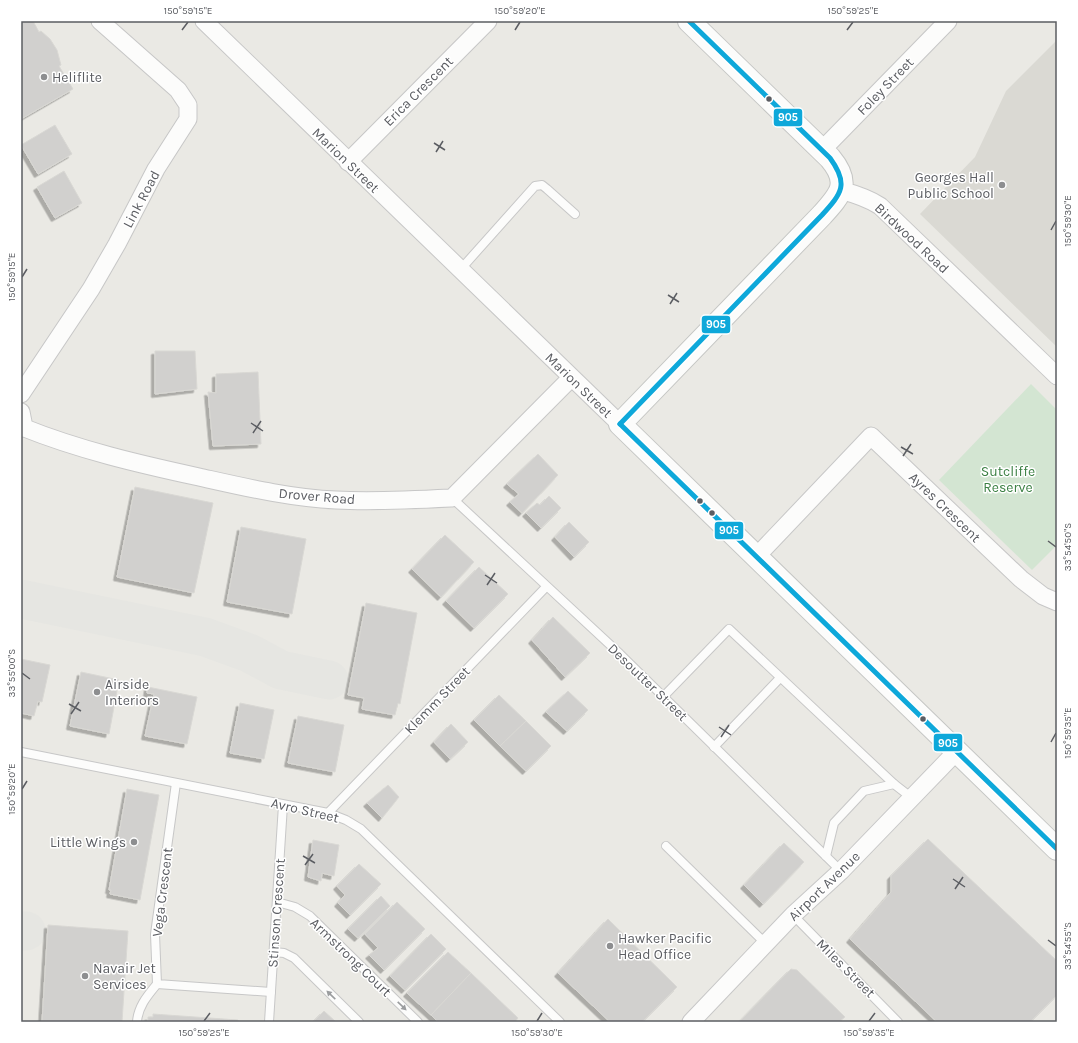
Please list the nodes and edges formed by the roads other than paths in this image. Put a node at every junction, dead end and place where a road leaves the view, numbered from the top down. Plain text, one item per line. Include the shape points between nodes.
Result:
1 (100, 21) edge
2 (488, 21) edge
3 (689, 21) edge
4 (948, 21) edge
5 (210, 23) edge
6 (822, 150) junction
7 (348, 162) junction
8 (840, 190) junction
9 (575, 214) dead end
10 (460, 270) junction
11 (1057, 376) edge
12 (571, 378) junction
13 (21, 394) edge
14 (21, 422) edge
15 (620, 424) junction
16 (452, 498) junction
17 (756, 557) junction
18 (546, 587) junction
19 (1057, 602) edge
20 (780, 678) junction
21 (663, 697) junction
22 (714, 747) junction
23 (21, 752) edge
24 (958, 752) junction
25 (176, 783) junction
26 (894, 784) junction
27 (912, 798) junction
28 (283, 805) junction
29 (328, 813) junction
30 (666, 846) dead end
31 (1057, 849) edge
32 (826, 856) junction
33 (841, 871) junction
34 (277, 902) junction
35 (793, 915) junction
36 (766, 944) junction
37 (274, 952) junction
38 (157, 984) junction
39 (271, 992) junction
40 (137, 1022) edge
41 (269, 1022) edge
42 (359, 1022) edge
43 (418, 1022) edge
44 (560, 1022) edge
45 (691, 1022) edge
46 (898, 1022) edge

1 - 13 street, Link Road via 178,90 188,105 188,119 156,169 91,289
2 - 7 street, Erica Crescent
3 - 6 main road
4 - 6 street, Foley Street
5 - 7 street, Marion Street
6 - 8 main road via 841,173
7 - 10 street, Marion Street
8 - 11 street, Birdwood Road via 859,195 880,206
8 - 15 main road via 822,215
9 - 10 lane via 542,185 535,186
10 - 12 street, Marion Street
12 - 15 street, Marion Street
12 - 16 street
14 - 16 street, Drover Road via 82,449 292,496 336,500
15 - 17 main road, Marion Street
16 - 18 lane, Desoutter Street
17 - 19 street, Ayres Crescent via 871,436 1021,579 1043,596
17 - 24 main road, Marion Street
18 - 21 lane, Desoutter Street via 615,649
18 - 29 lane, Klemm Street
20 - 21 lane via 729,629
20 - 22 lane
20 - 26 lane
21 - 22 lane, Desoutter Street
22 - 32 lane, Desoutter Street
23 - 25 lane, Avro Street
24 - 27 street, Airport Avenue
24 - 31 main road, Marion Street
25 - 28 lane, Avro Street
25 - 38 lane, Vega Crescent via 155,934
26 - 27 lane
26 - 32 lane via 864,791 834,823
27 - 33 street, Airport Avenue
28 - 29 lane, Avro Street
28 - 34 lane, Stinson Crescent
29 - 44 lane, Avro Street via 361,829
30 - 36 lane
32 - 33 lane, Desoutter Street
33 - 35 street, Airport Avenue
34 - 37 lane, Stinson Crescent
34 -> 43 lane, Armstrong Court via 295,907 310,916
35 - 36 street, Airport Avenue
35 - 46 lane, Miles Street
36 - 45 street, Airport Avenue
37 - 39 lane, Stinson Crescent
42 -> 37 lane via 294,958
38 - 39 lane
38 - 40 lane via 143,1002
39 - 41 lane, Stinson Crescent

